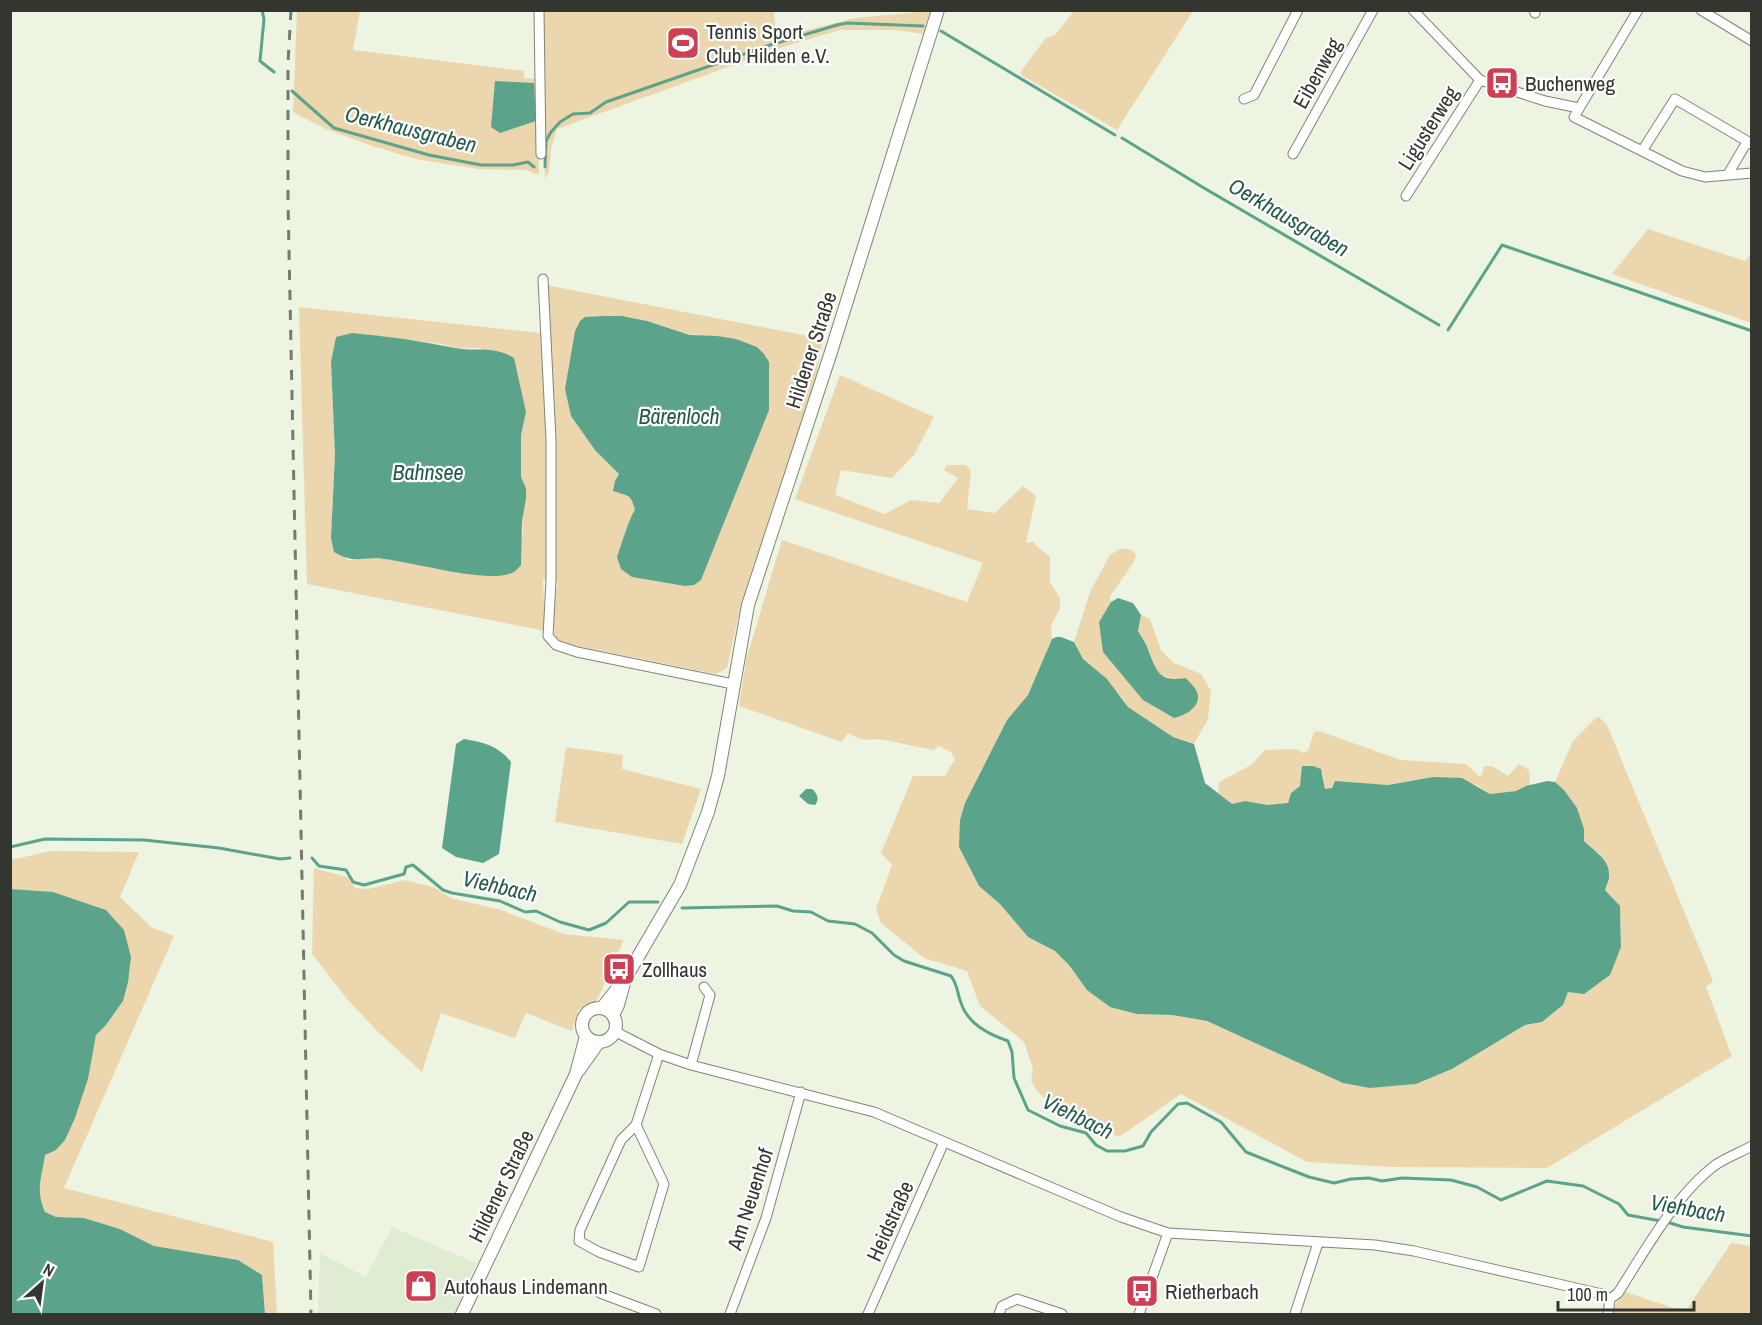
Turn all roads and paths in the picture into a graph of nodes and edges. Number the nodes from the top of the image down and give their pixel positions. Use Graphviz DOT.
graph roads {
  1 [pos="539,10"];
  2 [pos="938,10"];
  3 [pos="1298,10"];
  4 [pos="1373,10"];
  5 [pos="1413,10"];
  6 [pos="1638,10"];
  7 [pos="1701,10"];
  8 [pos="1752,41"];
  9 [pos="1480,80"];
  10 [pos="1244,99"];
  11 [pos="1580,108"];
  12 [pos="1749,143"];
  13 [pos="1642,151"];
  14 [pos="541,154"];
  15 [pos="1293,154"];
  16 [pos="1752,173"];
  17 [pos="1728,174"];
  18 [pos="1406,196"];
  19 [pos="543,279"];
  20 [pos="733,684"];
  21 [pos="625,979"];
  22 [pos="704,987"];
  23 [pos="602,1008"];
  24 [pos="614,1015"];
  25 [pos="615,1032"];
  26 [pos="586,1036"];
  27 [pos="598,1043"];
  28 [pos="659,1054"];
  29 [pos="691,1065"];
  30 [pos="576,1074"];
  31 [pos="801,1092"];
  32 [pos="636,1125"];
  33 [pos="944,1142"];
  34 [pos="1752,1146"];
  35 [pos="1168,1233"];
  36 [pos="1318,1243"];
  37 [pos="600,1293"];
  38 [pos="1610,1299"];
  39 [pos="462,1314"];
  40 [pos="656,1314"];
  41 [pos="730,1314"];
  42 [pos="868,1314"];
  43 [pos="999,1314"];
  44 [pos="1062,1314"];
  45 [pos="1139,1314"];
  46 [pos="1295,1314"];
  47 [pos="1608,1314"];
  1 -- 14 [label="street"];
  2 -- 20 [label="main road, Hildener Straße"];
  3 -- 10 [label="street"];
  4 -- 15 [label="street, Eibenweg"];
  5 -- 9 [label="street"];
  6 -- 11 [label="street"];
  7 -- 8 [label="street"];
  9 -- 11 [label="street"];
  9 -- 18 [label="street, Ligusterweg"];
  11 -- 13 [label="street"];
  12 -- 13 [label="street"];
  12 -- 17 [label="street"];
  13 -- 17 [label="street"];
  16 -- 17 [label="street"];
  19 -- 20 [label="street"];
  20 -- 21 [label="main road, Hildener Straße"];
  21 -- 23 [label="main road, Hildener Straße"];
  21 -- 24 [label="main road, Hildener Straße"];
  22 -- 29 [label="street"];
  23 -- 24 [label="main road"];
  23 -- 26 [label="main road"];
  24 -- 25 [label="main road"];
  25 -- 27 [label="main road"];
  25 -- 28 [label="street"];
  26 -- 27 [label="main road"];
  26 -- 30 [label="main road, Hildener Straße"];
  27 -- 30 [label="main road, Hildener Straße"];
  28 -- 29 [label="street"];
  28 -- 32 [label="street"];
  29 -- 31 [label="street"];
  30 -- 39 [label="main road, Hildener Straße"];
  31 -- 33 [label="street"];
  31 -- 41 [label="street, Am Neuenhof"];
  32 -- 32 [label="street"];
  33 -- 35 [label="street"];
  33 -- 42 [label="street, Heidstraße"];
  34 -- 38 [label="street"];
  35 -- 36 [label="street"];
  35 -- 45 [label="street"];
  36 -- 38 [label="street"];
  36 -- 46 [label="street"];
  37 -- 40 [label="street"];
  38 -- 47 [label="street"];
  43 -- 44 [label="street"];
}
